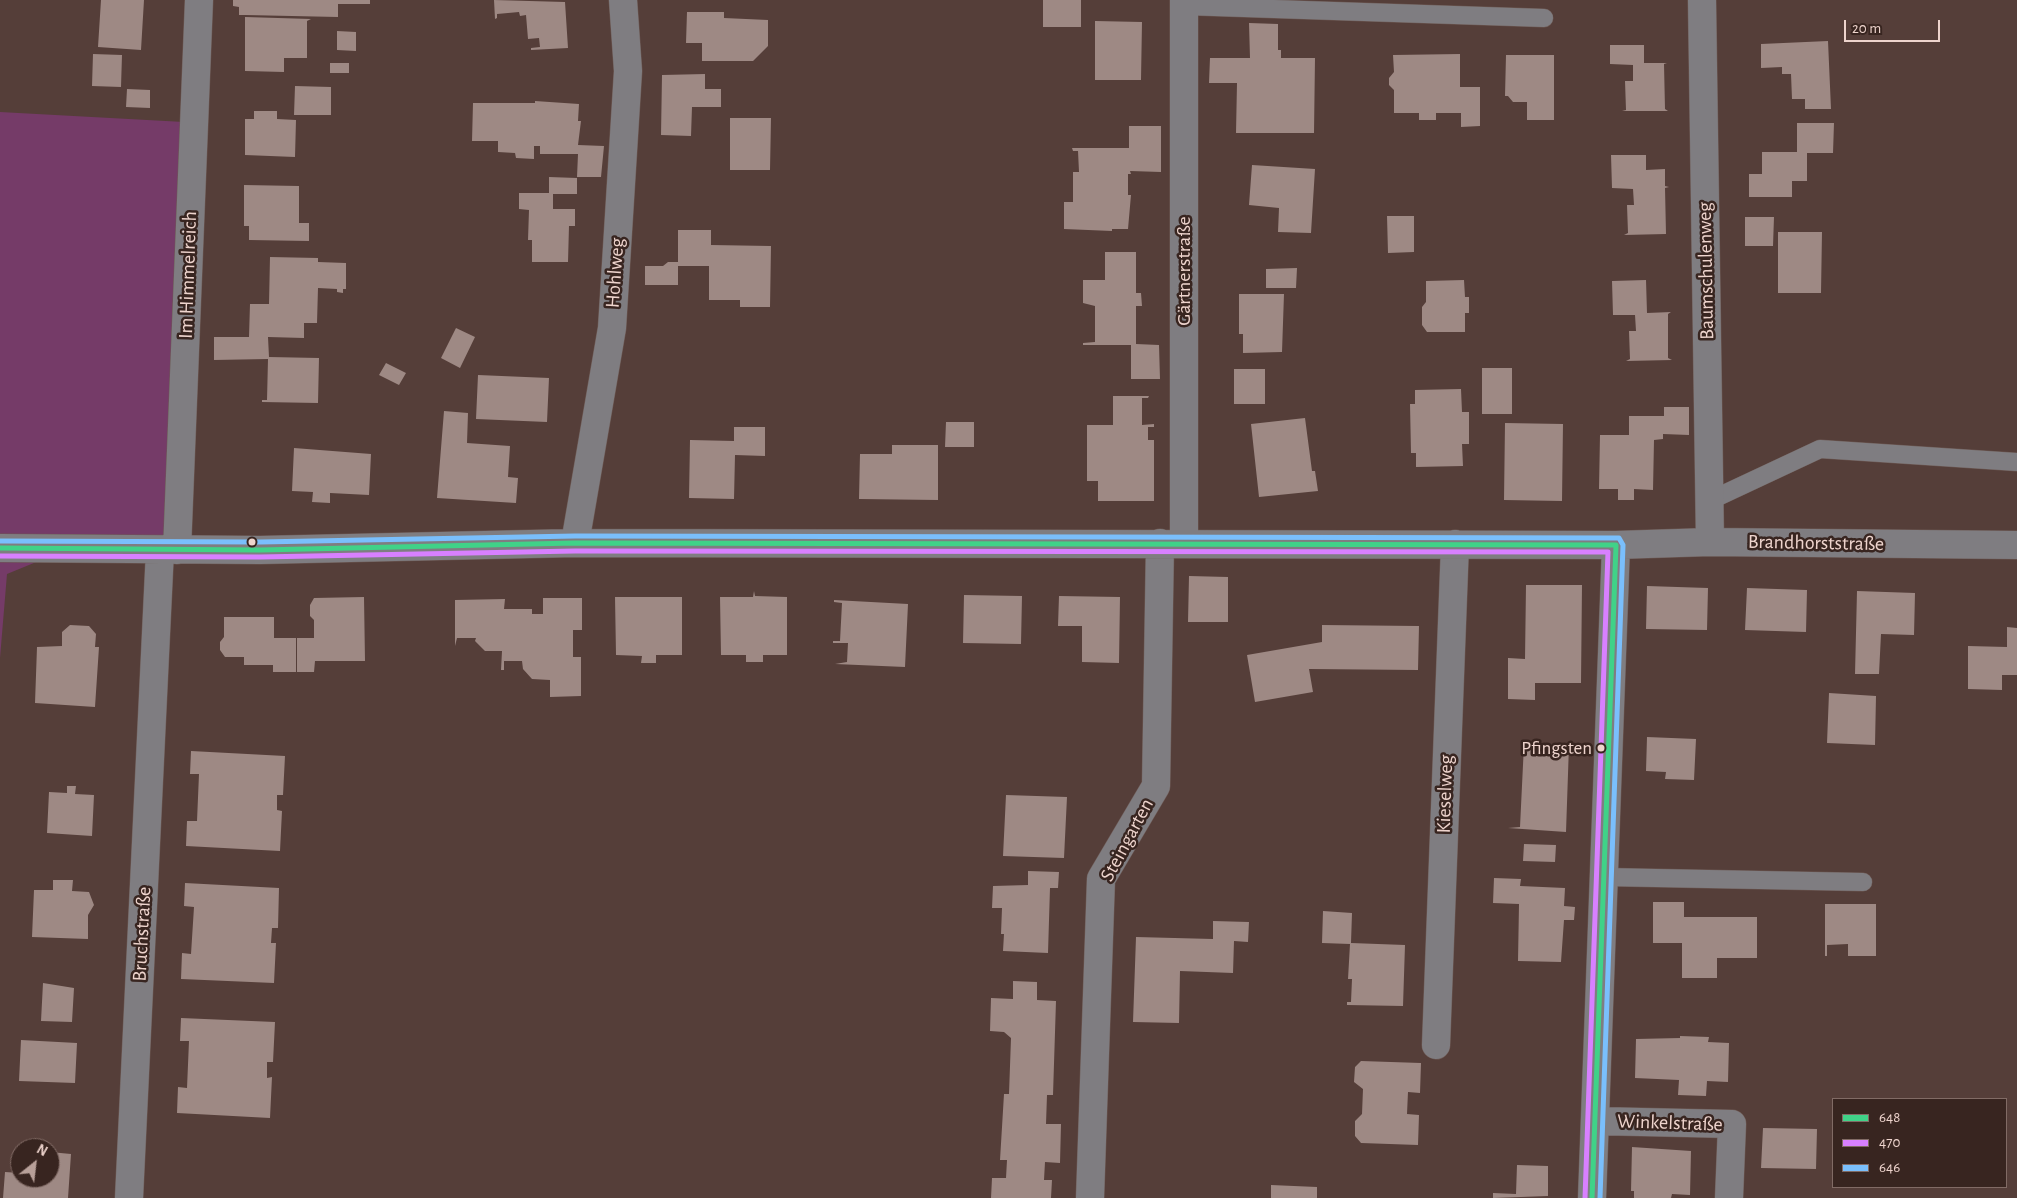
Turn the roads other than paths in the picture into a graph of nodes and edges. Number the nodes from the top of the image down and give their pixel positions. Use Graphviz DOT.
graph roads {
  1 [pos="199,0"];
  2 [pos="623,0"];
  3 [pos="1702,0"];
  4 [pos="1184,3"];
  5 [pos="1544,18"];
  6 [pos="2017,462"];
  7 [pos="1710,501"];
  8 [pos="1172,542"];
  9 [pos="1710,542"];
  10 [pos="576,543"];
  11 [pos="1455,544"];
  12 [pos="1616,544"];
  13 [pos="2017,545"];
  14 [pos="0,548"];
  15 [pos="169,550"];
  16 [pos="1604,877"];
  17 [pos="1863,882"];
  18 [pos="1436,1045"];
  19 [pos="1596,1121"];
  20 [pos="129,1198"];
  21 [pos="1090,1198"];
  22 [pos="1592,1198"];
  23 [pos="1728,1198"];
  1 -- 15 [label="street, Im Himmelreich"];
  2 -- 10 [label="street, Hohlweg"];
  3 -- 7 [label="street, Baumschulenweg"];
  4 -- 5 [label="lane"];
  4 -- 8 [label="street, Gärtnerstraße"];
  6 -- 7 [label="lane"];
  7 -- 9 [label="street, Baumschulenweg"];
  8 -- 10 [label="street, Brandhorststraße"];
  8 -- 11 [label="street, Brandhorststraße"];
  8 -- 21 [label="street, Steingarten"];
  9 -- 12 [label="street, Brandhorststraße"];
  9 -- 13 [label="street, Brandhorststraße"];
  10 -- 15 [label="street, Brandhorststraße"];
  11 -- 12 [label="street, Brandhorststraße"];
  11 -- 18 [label="street, Kieselweg"];
  12 -- 16 [label="street"];
  14 -- 15 [label="street, Brandhorststraße"];
  15 -- 20 [label="street, Bruchstraße"];
  16 -- 17 [label="lane"];
  16 -- 19 [label="street"];
  19 -- 22 [label="street"];
  19 -- 23 [label="street, Winkelstraße"];
}
